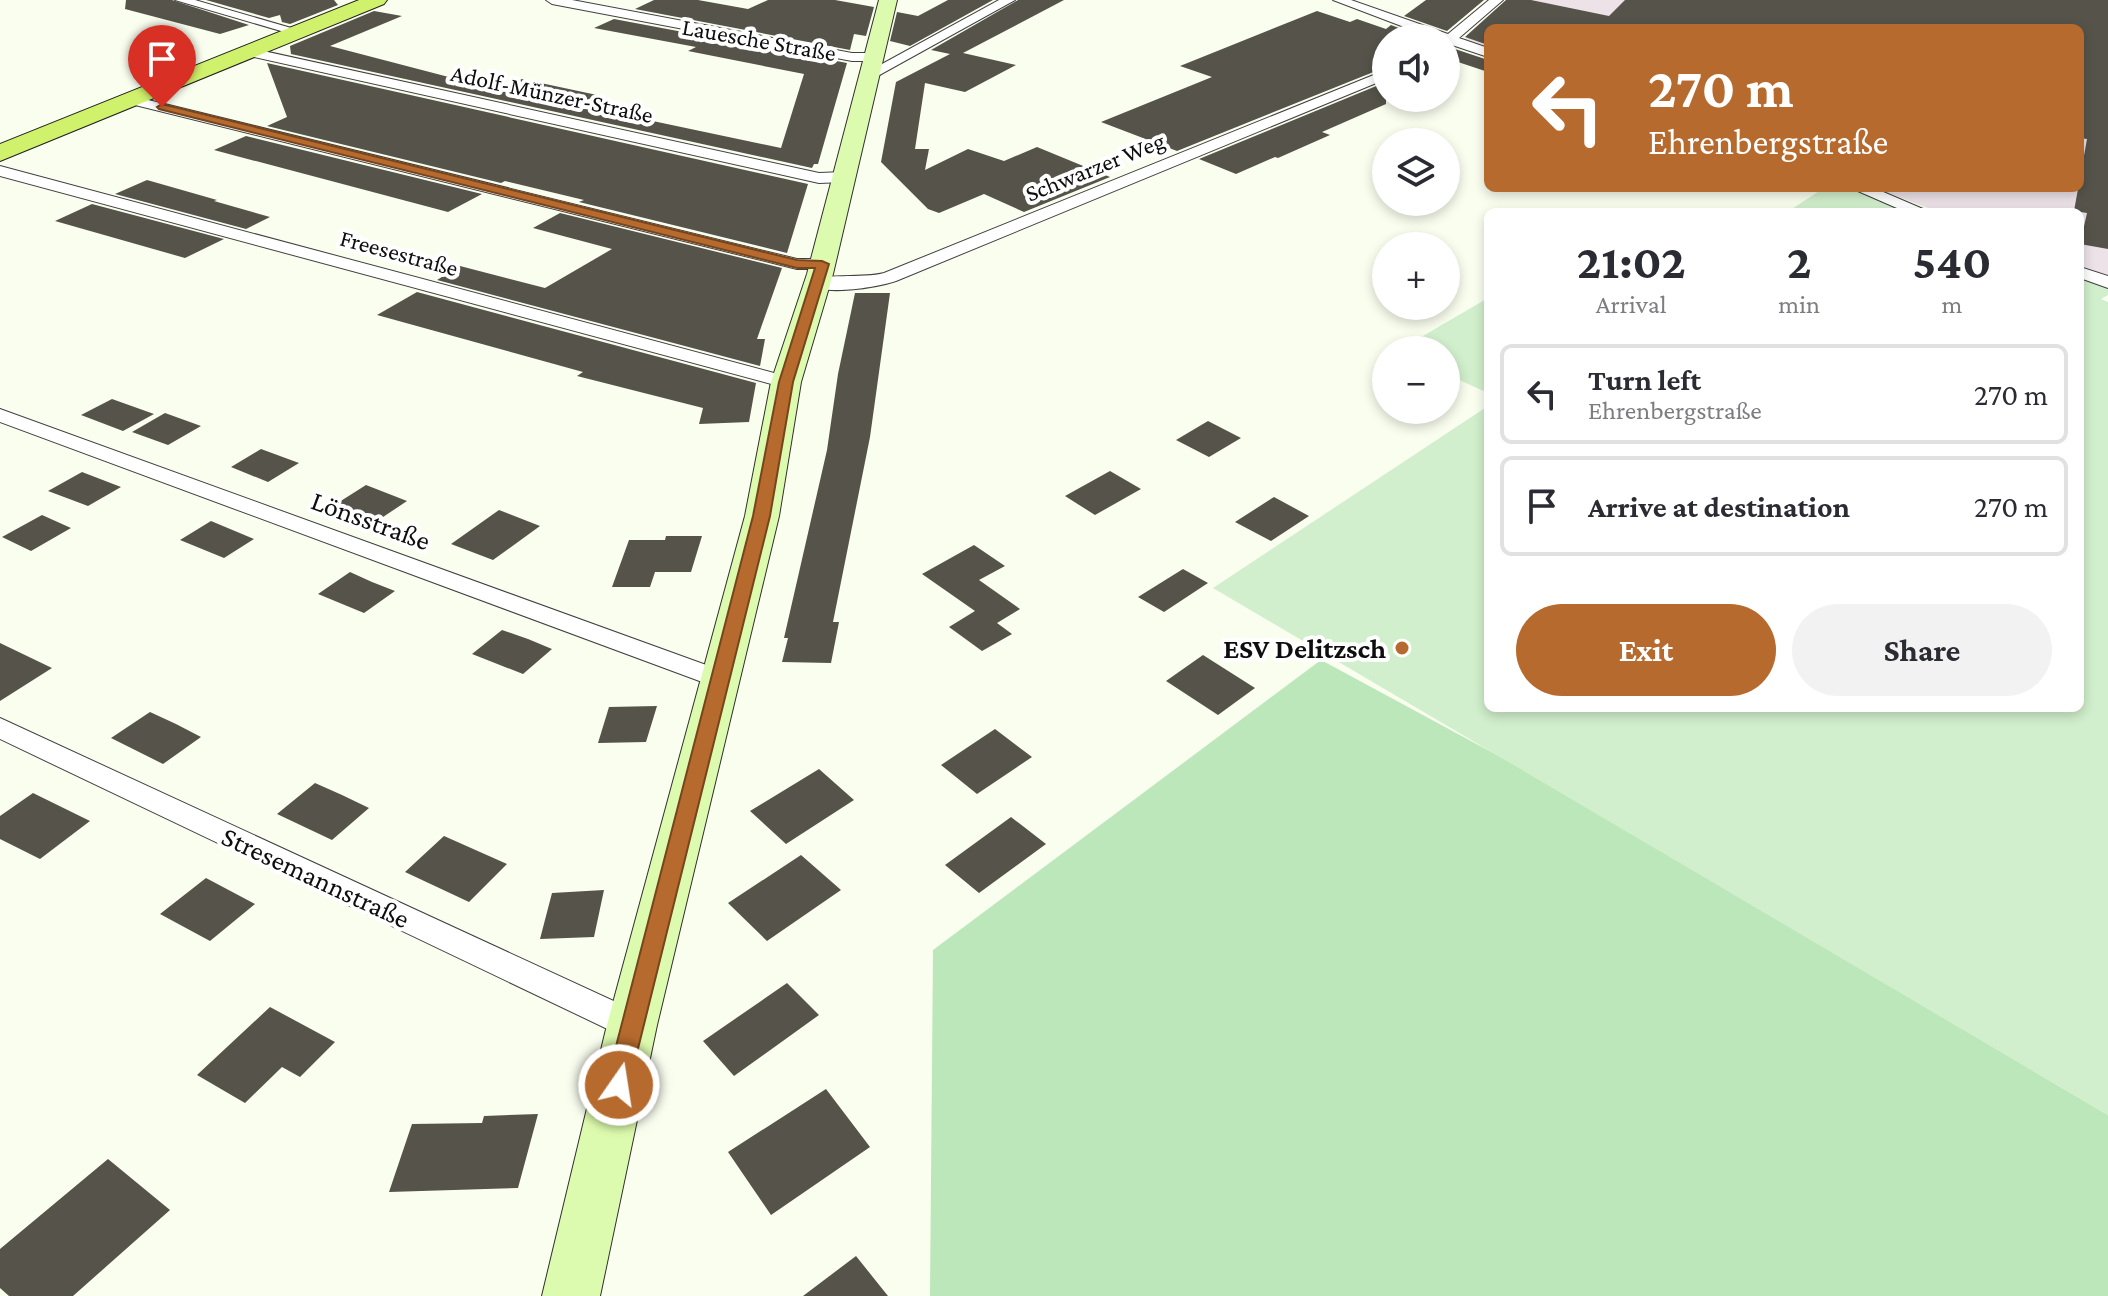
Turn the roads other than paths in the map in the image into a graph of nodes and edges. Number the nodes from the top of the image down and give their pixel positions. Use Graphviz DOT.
graph roads {
  1 [pos="181,0"];
  2 [pos="377,0"];
  3 [pos="552,0"];
  4 [pos="888,0"];
  5 [pos="1009,0"];
  6 [pos="1339,0"];
  7 [pos="1497,0"];
  8 [pos="1401,24"];
  9 [pos="298,32"];
  10 [pos="1460,36"];
  11 [pos="1460,46"];
  12 [pos="250,52"];
  13 [pos="1484,52"];
  14 [pos="871,66"];
  15 [pos="1372,80"];
  16 [pos="132,100"];
  17 [pos="0,153"];
  18 [pos="0,171"];
  19 [pos="844,177"];
  20 [pos="1869,192"];
  21 [pos="1911,208"];
  22 [pos="2084,273"];
  23 [pos="820,274"];
  24 [pos="2108,282"];
  25 [pos="786,382"];
  26 [pos="0,415"];
  27 [pos="722,680"];
  28 [pos="0,728"];
  29 [pos="632,1025"];
  30 [pos="571,1296"];
  1 -- 9 [label="street"];
  2 -- 9 [label="main road"];
  3 -- 14 [label="street, Lauesche Straße"];
  4 -- 14 [label="street, Lauesche Straße"];
  5 -- 14 [label="street"];
  6 -- 8 [label="street"];
  7 -- 10 [label="street"];
  9 -- 12 [label="main road"];
  11 -- 13 [label="street"];
  12 -- 16 [label="main road"];
  12 -- 19 [label="street, Adolf-Münzer-Straße"];
  14 -- 19 [label="street, Lauesche Straße"];
  15 -- 23 [label="street, Schwarzer Weg"];
  16 -- 17 [label="main road"];
  16 -- 23 [label="street, Schwarzer Weg"];
  18 -- 25 [label="street, Freesestraße"];
  19 -- 23 [label="street, Lauesche Straße"];
  20 -- 21 [label="street"];
  22 -- 24 [label="street"];
  23 -- 25 [label="street, Lauesche Straße"];
  25 -- 27 [label="street, Lauesche Straße"];
  26 -- 27 [label="street, Lönsstraße"];
  27 -- 29 [label="street, Lauesche Straße"];
  28 -- 29 [label="street, Stresemannstraße"];
  29 -- 30 [label="street, Lauesche Straße"];
}
